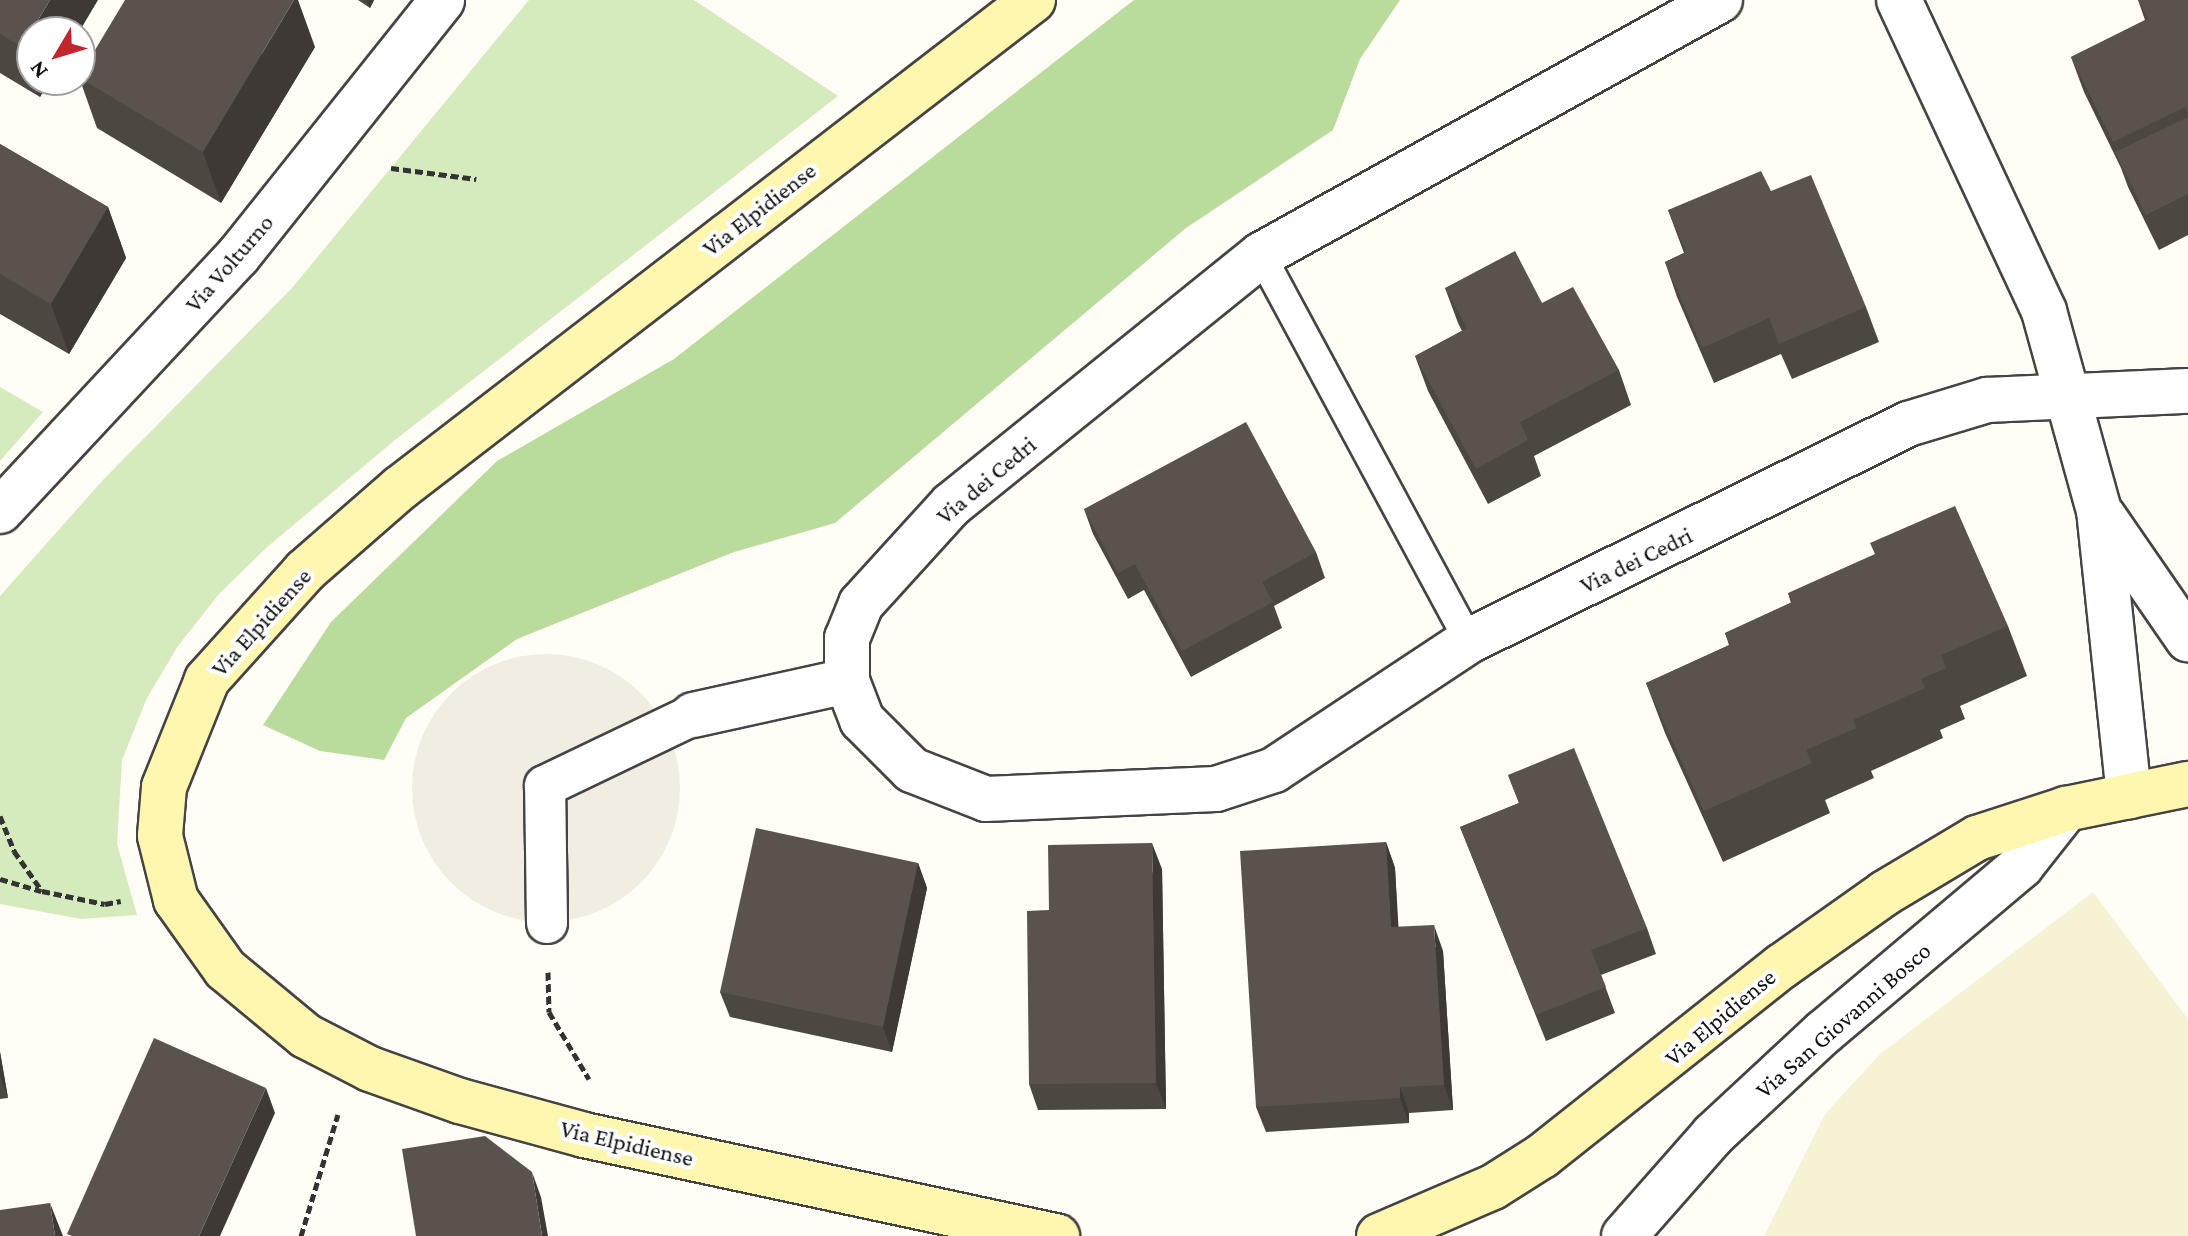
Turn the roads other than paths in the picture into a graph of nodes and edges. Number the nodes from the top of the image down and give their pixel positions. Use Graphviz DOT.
graph roads {
  1 [pos="442,0"];
  2 [pos="1033,0"];
  3 [pos="1720,0"];
  4 [pos="1899,0"];
  5 [pos="1261,255"];
  6 [pos="2188,391"];
  7 [pos="2068,400"];
  8 [pos="2099,510"];
  9 [pos="0,511"];
  10 [pos="2188,639"];
  11 [pos="1469,641"];
  12 [pos="847,681"];
  13 [pos="693,715"];
  14 [pos="2188,784"];
  15 [pos="2129,796"];
  16 [pos="2066,809"];
  17 [pos="547,923"];
  18 [pos="1057,1236"];
  19 [pos="1379,1236"];
  20 [pos="1624,1236"];
  1 -- 9 [label="street, Via Volturno"];
  2 -- 18 [label="main road, Via Elpidiense"];
  3 -- 5 [label="street, Via dei Cedri"];
  4 -- 7 [label="street"];
  5 -- 11 [label="lane"];
  5 -- 12 [label="street, Via dei Cedri"];
  6 -- 7 [label="street, Via dei Cedri"];
  7 -- 8 [label="street"];
  7 -- 11 [label="street, Via dei Cedri"];
  8 -- 10 [label="street"];
  8 -- 15 [label="street"];
  11 -- 12 [label="street, Via dei Cedri"];
  12 -- 13 [label="street"];
  13 -- 17 [label="street"];
  14 -- 15 [label="main road, Via Elpidiense"];
  15 -- 16 [label="main road, Via Elpidiense"];
  16 -- 19 [label="main road, Via Elpidiense"];
  16 -- 20 [label="street, Via San Giovanni Bosco"];
}
